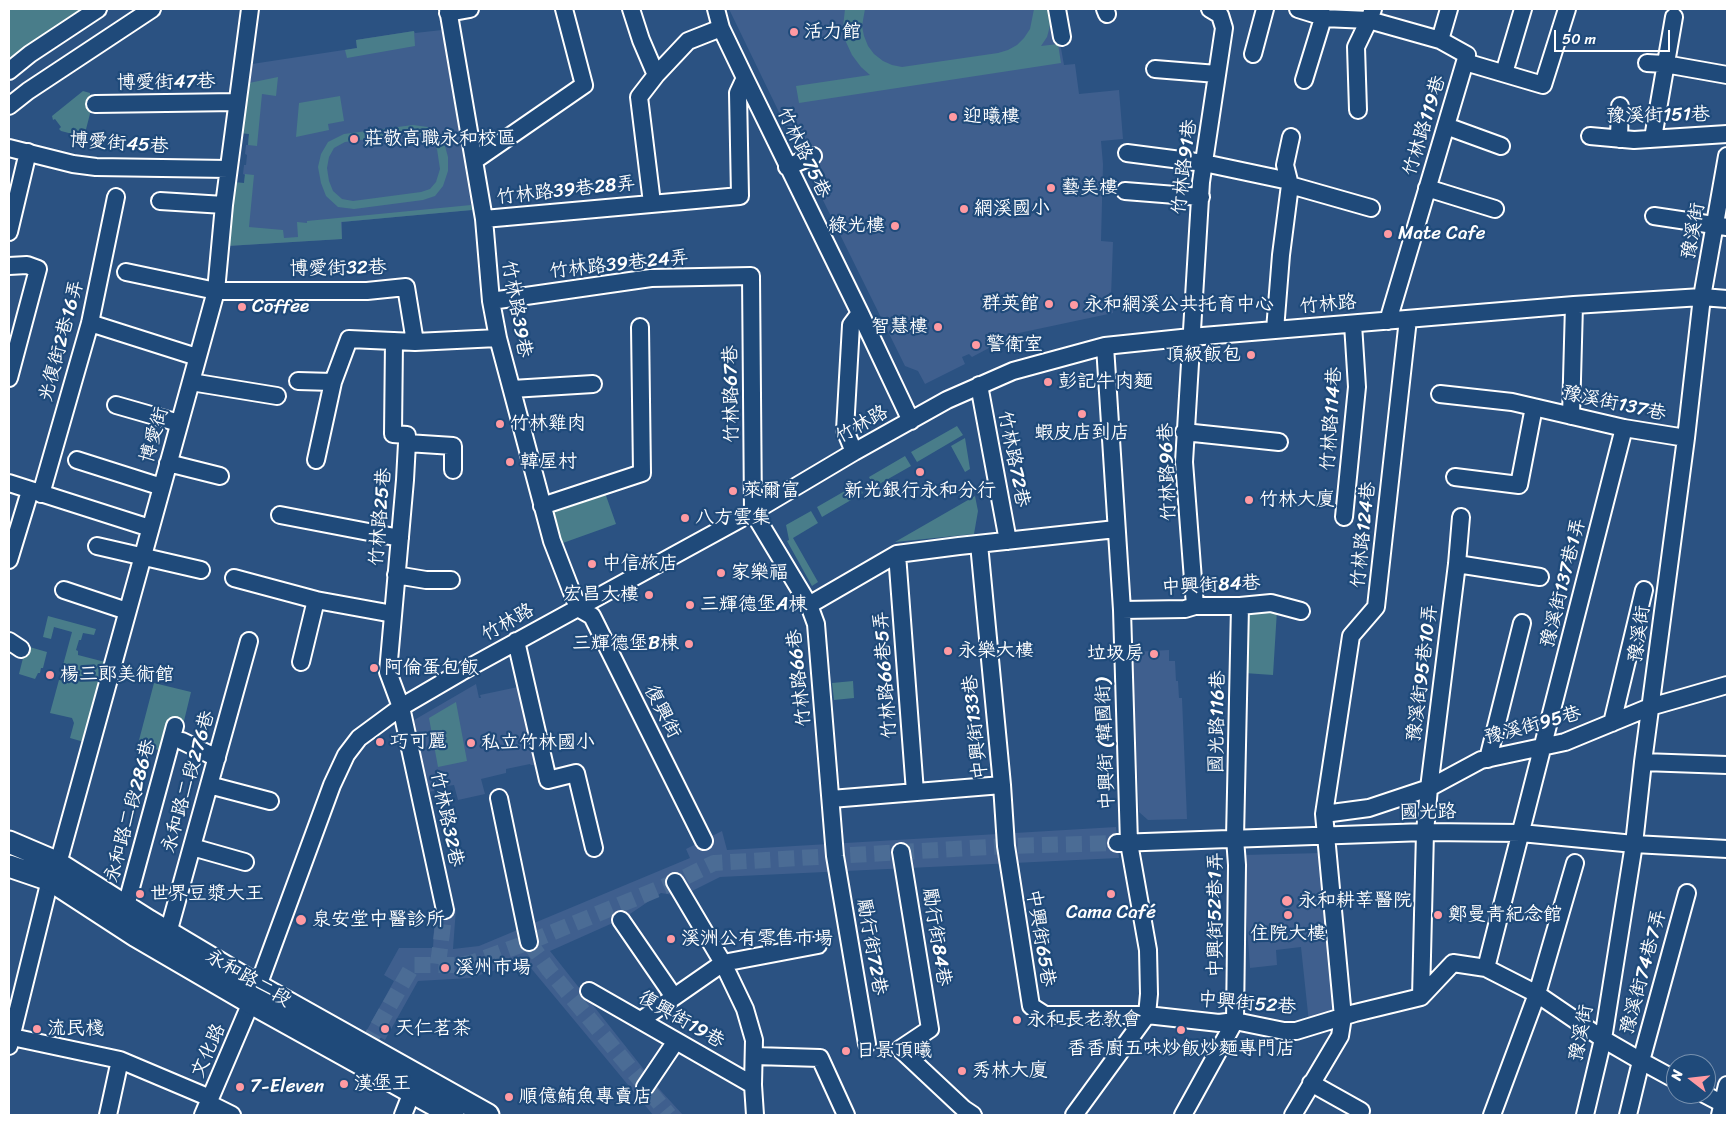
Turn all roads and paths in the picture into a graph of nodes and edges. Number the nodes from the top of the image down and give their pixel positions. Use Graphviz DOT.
graph roads {
  1 [pos="98,9"];
  2 [pos="152,9"];
  3 [pos="250,9"];
  4 [pos="470,9"];
  5 [pos="564,9"];
  6 [pos="631,9"];
  7 [pos="716,9"];
  8 [pos="1057,9"];
  9 [pos="1210,9"];
  10 [pos="1265,9"];
  11 [pos="1298,9"];
  12 [pos="1450,9"];
  13 [pos="1523,9"];
  14 [pos="1567,9"];
  15 [pos="448,11"];
  16 [pos="1371,14"];
  17 [pos="1674,17"];
  18 [pos="1327,18"];
  19 [pos="721,28"];
  20 [pos="1062,37"];
  21 [pos="1440,40"];
  22 [pos="1253,54"];
  23 [pos="1465,62"];
  24 [pos="1647,63"];
  25 [pos="1665,64"];
  26 [pos="1155,69"];
  27 [pos="9,71"];
  28 [pos="1504,73"];
  29 [pos="1217,74"];
  30 [pos="656,75"];
  31 [pos="1727,75"];
  32 [pos="745,78"];
  33 [pos="1304,80"];
  34 [pos="237,102"];
  35 [pos="95,104"];
  36 [pos="9,106"];
  37 [pos="1620,106"];
  38 [pos="1358,110"];
  39 [pos="1446,126"];
  40 [pos="1727,134"];
  41 [pos="1590,136"];
  42 [pos="1291,137"];
  43 [pos="1619,138"];
  44 [pos="1653,138"];
  45 [pos="1501,146"];
  46 [pos="9,148"];
  47 [pos="28,152"];
  48 [pos="1127,153"];
  49 [pos="813,156"];
  50 [pos="1727,156"];
  51 [pos="474,161"];
  52 [pos="1204,162"];
  53 [pos="787,167"];
  54 [pos="228,169"];
  55 [pos="1289,183"];
  56 [pos="1427,188"];
  57 [pos="1125,191"];
  58 [pos="116,197"];
  59 [pos="1201,197"];
  60 [pos="160,201"];
  61 [pos="652,203"];
  62 [pos="224,205"];
  63 [pos="1371,208"];
  64 [pos="1494,209"];
  65 [pos="1654,216"];
  66 [pos="484,219"];
  67 [pos="1721,226"];
  68 [pos="9,232"];
  69 [pos="9,266"];
  70 [pos="126,272"];
  71 [pos="751,276"];
  72 [pos="216,291"];
  73 [pos="1702,297"];
  74 [pos="1727,299"];
  75 [pos="491,301"];
  76 [pos="1574,305"];
  77 [pos="860,313"];
  78 [pos="1408,320"];
  79 [pos="1388,321"];
  80 [pos="90,323"];
  81 [pos="1353,324"];
  82 [pos="640,326"];
  83 [pos="1275,330"];
  84 [pos="1190,337"];
  85 [pos="498,338"];
  86 [pos="394,341"];
  87 [pos="415,342"];
  88 [pos="1105,346"];
  89 [pos="198,357"];
  90 [pos="9,378"];
  91 [pos="298,381"];
  92 [pos="190,382"];
  93 [pos="333,382"];
  94 [pos="593,384"];
  95 [pos="979,385"];
  96 [pos="512,389"];
  97 [pos="1440,394"];
  98 [pos="277,396"];
  99 [pos="116,405"];
  100 [pos="1534,407"];
  101 [pos="1571,416"];
  102 [pos="911,421"];
  103 [pos="179,423"];
  104 [pos="1624,428"];
  105 [pos="1184,432"];
  106 [pos="1686,438"];
  107 [pos="407,442"];
  108 [pos="1279,442"];
  109 [pos="854,452"];
  110 [pos="77,460"];
  111 [pos="316,460"];
  112 [pos="168,463"];
  113 [pos="453,470"];
  114 [pos="220,476"];
  115 [pos="1455,477"];
  116 [pos="9,484"];
  117 [pos="162,487"];
  118 [pos="35,492"];
  119 [pos="542,506"];
  120 [pos="753,512"];
  121 [pos="280,515"];
  122 [pos="1344,517"];
  123 [pos="1461,517"];
  124 [pos="150,528"];
  125 [pos="1116,529"];
  126 [pos="400,538"];
  127 [pos="1008,541"];
  128 [pos="979,544"];
  129 [pos="97,546"];
  130 [pos="897,554"];
  131 [pos="143,555"];
  132 [pos="9,560"];
  133 [pos="1457,564"];
  134 [pos="201,570"];
  135 [pos="396,575"];
  136 [pos="1540,577"];
  137 [pos="234,578"];
  138 [pos="451,580"];
  139 [pos="64,590"];
  140 [pos="1644,590"];
  141 [pos="316,600"];
  142 [pos="809,605"];
  143 [pos="1195,606"];
  144 [pos="1240,606"];
  145 [pos="578,608"];
  146 [pos="1122,610"];
  147 [pos="128,611"];
  148 [pos="1301,611"];
  149 [pos="393,614"];
  150 [pos="1522,623"];
  151 [pos="249,641"];
  152 [pos="516,641"];
  153 [pos="301,662"];
  154 [pos="1727,685"];
  155 [pos="401,707"];
  156 [pos="1650,707"];
  157 [pos="1612,723"];
  158 [pos="175,726"];
  159 [pos="182,742"];
  160 [pos="1544,747"];
  161 [pos="216,758"];
  162 [pos="1488,759"];
  163 [pos="1643,762"];
  164 [pos="1727,765"];
  165 [pos="209,785"];
  166 [pos="1002,786"];
  167 [pos="1429,788"];
  168 [pos="915,792"];
  169 [pos="499,798"];
  170 [pos="832,799"];
  171 [pos="270,801"];
  172 [pos="1324,814"];
  173 [pos="1425,832"];
  174 [pos="1521,833"];
  175 [pos="1325,834"];
  176 [pos="1235,838"];
  177 [pos="704,841"];
  178 [pos="9,842"];
  179 [pos="1123,843"];
  180 [pos="1634,844"];
  181 [pos="1006,846"];
  182 [pos="192,847"];
  183 [pos="594,848"];
  184 [pos="1727,849"];
  185 [pos="902,852"];
  186 [pos="835,856"];
  187 [pos="245,862"];
  188 [pos="1575,863"];
  189 [pos="15,870"];
  190 [pos="53,871"];
  191 [pos="675,882"];
  192 [pos="1687,893"];
  193 [pos="126,906"];
  194 [pos="446,910"];
  195 [pos="622,920"];
  196 [pos="168,933"];
  197 [pos="528,942"];
  198 [pos="818,945"];
  199 [pos="723,963"];
  200 [pos="1486,968"];
  201 [pos="589,990"];
  202 [pos="254,994"];
  203 [pos="1537,994"];
  204 [pos="674,996"];
  205 [pos="1422,998"];
  206 [pos="1147,1015"];
  207 [pos="1343,1016"];
  208 [pos="641,1020"];
  209 [pos="1236,1021"];
  210 [pos="1603,1039"];
  211 [pos="10,1041"];
  212 [pos="676,1041"];
  213 [pos="867,1044"];
  214 [pos="755,1056"];
  215 [pos="120,1060"];
  216 [pos="1641,1061"];
  217 [pos="1666,1075"];
  218 [pos="1311,1083"];
  219 [pos="1727,1084"];
  220 [pos="753,1085"];
  221 [pos="646,1087"];
  222 [pos="412,1092"];
  223 [pos="207,1105"];
  224 [pos="1721,1110"];
  225 [pos="1361,1112"];
  226 [pos="443,1113"];
  227 [pos="108,1115"];
  228 [pos="232,1115"];
  229 [pos="403,1115"];
  230 [pos="488,1115"];
  231 [pos="754,1115"];
  232 [pos="846,1115"];
  233 [pos="973,1115"];
  234 [pos="1074,1115"];
  235 [pos="1183,1115"];
  236 [pos="1293,1115"];
  237 [pos="1492,1115"];
  238 [pos="1585,1115"];
  239 [pos="1628,1115"];
  1 -- 27 [label="street"];
  2 -- 36 [label="street"];
  3 -- 34 [label="street, 博愛街"];
  4 -- 15 [label="street"];
  5 -- 51 [label="street"];
  6 -- 30 [label="street"];
  7 -- 19 [label="street, 竹林路75巷"];
  8 -- 20 [label="street"];
  9 -- 29 [label="street, 竹林路91巷"];
  10 -- 22 [label="street"];
  11 -- 18 [label="street, 竹林路119巷"];
  12 -- 21 [label="street"];
  13 -- 28 [label="street"];
  14 -- 28 [label="street"];
  15 -- 51 [label="street, 竹林路39巷"];
  16 -- 18 [label="street, 竹林路119巷"];
  16 -- 21 [label="street, 竹林路119巷"];
  16 -- 38 [label="street"];
  17 -- 25 [label="street"];
  18 -- 33 [label="street"];
  19 -- 30 [label="street, 竹林路39巷28弄"];
  19 -- 32 [label="street, 竹林路75巷"];
  21 -- 23 [label="street, 竹林路119巷"];
  23 -- 28 [label="street"];
  23 -- 39 [label="street, 竹林路119巷"];
  24 -- 25 [label="street"];
  25 -- 31 [label="street"];
  25 -- 44 [label="street"];
  26 -- 29 [label="street"];
  29 -- 52 [label="street, 竹林路91巷"];
  30 -- 61 [label="street, 竹林路39巷28弄"];
  32 -- 53 [label="street, 竹林路75巷"];
  32 -- 61 [label="street, 竹林路39巷28弄"];
  34 -- 35 [label="street, 博愛街47巷"];
  34 -- 54 [label="street, 博愛街"];
  37 -- 43 [label="street"];
  39 -- 45 [label="street"];
  39 -- 56 [label="street, 竹林路119巷"];
  40 -- 44 [label="street, 豫溪街151巷"];
  41 -- 43 [label="street, 豫溪街151巷"];
  42 -- 55 [label="street"];
  43 -- 44 [label="street, 豫溪街151巷"];
  46 -- 47 [label="street, 博愛街45巷"];
  47 -- 54 [label="street, 博愛街45巷"];
  47 -- 68 [label="street"];
  48 -- 52 [label="street"];
  49 -- 53 [label="street"];
  50 -- 67 [label="street, 豫溪街"];
  51 -- 66 [label="street, 竹林路39巷"];
  52 -- 55 [label="street"];
  52 -- 59 [label="street, 竹林路91巷"];
  53 -- 77 [label="street, 竹林路75巷"];
  54 -- 62 [label="street, 博愛街"];
  55 -- 63 [label="street"];
  55 -- 83 [label="street"];
  56 -- 64 [label="street"];
  56 -- 79 [label="street, 竹林路119巷"];
  57 -- 59 [label="street"];
  58 -- 80 [label="street, 光復街2巷16弄"];
  59 -- 84 [label="street, 竹林路91巷"];
  60 -- 62 [label="street"];
  61 -- 66 [label="street, 竹林路39巷28弄"];
  62 -- 72 [label="street, 博愛街"];
  65 -- 67 [label="street"];
  66 -- 75 [label="street, 竹林路39巷"];
  67 -- 73 [label="street, 豫溪街"];
  69 -- 90 [label="street"];
  70 -- 72 [label="street"];
  71 -- 75 [label="street, 竹林路39巷24弄"];
  71 -- 120 [label="street, 竹林路67巷"];
  72 -- 87 [label="street, 博愛街32巷"];
  72 -- 89 [label="street, 博愛街"];
  73 -- 74 [label="street, 竹林路"];
  73 -- 76 [label="street, 竹林路"];
  73 -- 106 [label="street, 豫溪街"];
  75 -- 85 [label="street, 竹林路39巷"];
  76 -- 78 [label="street, 竹林路"];
  76 -- 101 [label="street"];
  77 -- 102 [label="street, 竹林路75巷"];
  77 -- 109 [label="street"];
  78 -- 79 [label="street, 竹林路"];
  78 -- 172 [label="street, 竹林路124巷"];
  79 -- 81 [label="street, 竹林路"];
  80 -- 89 [label="street"];
  80 -- 118 [label="street, 光復街2巷16弄"];
  81 -- 83 [label="street, 竹林路"];
  81 -- 122 [label="street, 竹林路114巷"];
  82 -- 119 [label="street"];
  83 -- 84 [label="street, 竹林路"];
  84 -- 88 [label="street, 竹林路"];
  84 -- 105 [label="street, 竹林路96巷"];
  85 -- 87 [label="street"];
  85 -- 96 [label="street, 竹林路39巷"];
  86 -- 87 [label="street"];
  86 -- 93 [label="street"];
  86 -- 107 [label="street"];
  88 -- 95 [label="street, 竹林路"];
  88 -- 125 [label="street, 中興街 (韓國街)"];
  89 -- 92 [label="street, 博愛街"];
  91 -- 93 [label="street"];
  92 -- 98 [label="street"];
  92 -- 103 [label="street, 博愛街"];
  93 -- 111 [label="street"];
  94 -- 96 [label="street"];
  95 -- 102 [label="street, 竹林路"];
  95 -- 127 [label="street, 竹林路72巷"];
  96 -- 119 [label="street, 竹林路39巷"];
  97 -- 100 [label="street, 豫溪街137巷"];
  99 -- 103 [label="street"];
  100 -- 101 [label="street, 豫溪街137巷"];
  100 -- 115 [label="street"];
  101 -- 104 [label="street, 豫溪街137巷"];
  102 -- 109 [label="street, 竹林路"];
  103 -- 112 [label="street, 博愛街"];
  104 -- 106 [label="street, 豫溪街137巷"];
  104 -- 160 [label="street, 豫溪街137巷1弄"];
  105 -- 108 [label="street"];
  105 -- 143 [label="street, 竹林路96巷"];
  106 -- 156 [label="street, 豫溪街"];
  107 -- 113 [label="street"];
  107 -- 126 [label="street, 竹林路25巷"];
  109 -- 120 [label="street, 竹林路"];
  110 -- 117 [label="street"];
  112 -- 114 [label="street"];
  112 -- 117 [label="street, 博愛街"];
  116 -- 118 [label="street"];
  117 -- 124 [label="street, 博愛街"];
  118 -- 124 [label="street"];
  118 -- 132 [label="street, 光復街2巷16弄"];
  119 -- 145 [label="street, 竹林路39巷"];
  120 -- 142 [label="street, 竹林路66巷"];
  120 -- 145 [label="street, 竹林路"];
  121 -- 126 [label="street"];
  123 -- 133 [label="street, 豫溪街95巷10弄"];
  124 -- 131 [label="street, 博愛街"];
  125 -- 127 [label="street"];
  125 -- 146 [label="street, 中興街 (韓國街)"];
  126 -- 135 [label="street, 竹林路25巷"];
  127 -- 128 [label="street"];
  128 -- 130 [label="street"];
  128 -- 166 [label="street, 中興街133巷"];
  129 -- 131 [label="street"];
  130 -- 142 [label="street"];
  130 -- 168 [label="street, 竹林路66巷5弄"];
  131 -- 134 [label="street"];
  131 -- 147 [label="street, 博愛街"];
  133 -- 136 [label="street"];
  133 -- 167 [label="street, 豫溪街95巷10弄"];
  135 -- 138 [label="street"];
  135 -- 149 [label="street, 竹林路25巷"];
  137 -- 141 [label="street"];
  139 -- 147 [label="street"];
  140 -- 157 [label="street"];
  141 -- 149 [label="street"];
  141 -- 153 [label="street"];
  142 -- 170 [label="street, 竹林路66巷"];
  143 -- 144 [label="street, 中興街84巷"];
  143 -- 146 [label="street, 中興街84巷"];
  144 -- 148 [label="street, 中興街84巷"];
  144 -- 176 [label="street, 國光路116巷"];
  145 -- 152 [label="street, 竹林路"];
  145 -- 177 [label="street, 復興街"];
  146 -- 179 [label="street, 中興街 (韓國街)"];
  147 -- 190 [label="street, 博愛街"];
  149 -- 155 [label="street, 竹林路25巷"];
  150 -- 162 [label="street"];
  151 -- 161 [label="street, 永和路二段276巷"];
  152 -- 155 [label="street, 竹林路"];
  152 -- 183 [label="street"];
  154 -- 156 [label="street, 豫溪街95巷"];
  155 -- 194 [label="street, 竹林路32巷"];
  155 -- 202 [label="street, 竹林路"];
  156 -- 157 [label="street, 豫溪街95巷"];
  156 -- 163 [label="street, 豫溪街"];
  157 -- 160 [label="street, 豫溪街95巷"];
  158 -- 193 [label="street, 永和路二段286巷"];
  159 -- 161 [label="street"];
  160 -- 162 [label="street, 豫溪街95巷"];
  160 -- 174 [label="street, 豫溪街137巷1弄"];
  161 -- 165 [label="street, 永和路二段276巷"];
  162 -- 167 [label="street, 豫溪街95巷"];
  163 -- 164 [label="street"];
  163 -- 180 [label="street, 豫溪街"];
  165 -- 171 [label="street"];
  165 -- 182 [label="street, 永和路二段276巷"];
  166 -- 168 [label="street"];
  166 -- 181 [label="street, 中興街133巷"];
  167 -- 172 [label="street, 豫溪街95巷"];
  167 -- 173 [label="street, 豫溪街95巷10弄"];
  168 -- 170 [label="street"];
  169 -- 197 [label="street"];
  170 -- 186 [label="street, 竹林路66巷"];
  172 -- 175 [label="street, 竹林路124巷"];
  173 -- 174 [label="street, 國光路"];
  173 -- 175 [label="street, 國光路"];
  173 -- 205 [label="street, 豫溪街95巷10弄"];
  174 -- 180 [label="street, 國光路"];
  174 -- 200 [label="street, 豫溪街137巷1弄"];
  175 -- 176 [label="street, 國光路"];
  175 -- 207 [label="street, 竹林路124巷"];
  176 -- 179 [label="street, 國光路"];
  176 -- 209 [label="street, 中興街52巷1弄"];
  178 -- 190 [label="main road, 永和路二段"];
  179 -- 206 [label="street, 中興街 (韓國街)"];
  180 -- 184 [label="street, 國光路"];
  180 -- 210 [label="street, 豫溪街"];
  181 -- 206 [label="street, 中興街65巷"];
  182 -- 187 [label="street"];
  182 -- 196 [label="street, 永和路二段276巷"];
  185 -- 233 [label="street, 勵行街84巷"];
  186 -- 213 [label="street, 勵行街72巷"];
  188 -- 203 [label="street"];
  189 -- 190 [label="main road"];
  190 -- 193 [label="main road, 永和路二段"];
  190 -- 202 [label="main road, 永和路二段"];
  190 -- 211 [label="street, 博愛街"];
  191 -- 199 [label="street"];
  192 -- 216 [label="street, 豫溪街74巷7弄"];
  193 -- 196 [label="main road, 永和路二段"];
  195 -- 204 [label="street"];
  196 -- 202 [label="main road, 永和路二段"];
  198 -- 199 [label="street"];
  199 -- 204 [label="street"];
  199 -- 214 [label="street"];
  200 -- 203 [label="street"];
  200 -- 205 [label="street"];
  201 -- 208 [label="street, 復興街19巷"];
  202 -- 222 [label="main road, 永和路二段"];
  202 -- 223 [label="street, 文化路"];
  202 -- 230 [label="main road, 永和路二段"];
  203 -- 210 [label="street"];
  203 -- 237 [label="street"];
  204 -- 208 [label="street"];
  205 -- 207 [label="street, 中興街52巷"];
  206 -- 209 [label="street, 中興街52巷"];
  206 -- 234 [label="street"];
  207 -- 209 [label="street, 中興街52巷"];
  207 -- 218 [label="street, 竹林路124巷"];
  208 -- 212 [label="street, 復興街19巷"];
  209 -- 235 [label="street"];
  210 -- 216 [label="street"];
  210 -- 238 [label="street, 豫溪街"];
  211 -- 215 [label="street"];
  212 -- 220 [label="street, 復興街19巷"];
  212 -- 221 [label="street"];
  214 -- 220 [label="street"];
  214 -- 232 [label="street"];
  215 -- 223 [label="street"];
  215 -- 227 [label="street"];
  216 -- 217 [label="street"];
  216 -- 239 [label="street, 豫溪街74巷7弄"];
  218 -- 225 [label="street"];
  218 -- 236 [label="street, 竹林路124巷"];
  219 -- 224 [label="street"];
  220 -- 231 [label="street"];
  222 -- 226 [label="main road, 永和路二段"];
  222 -- 229 [label="street"];
  223 -- 228 [label="street"];
}
